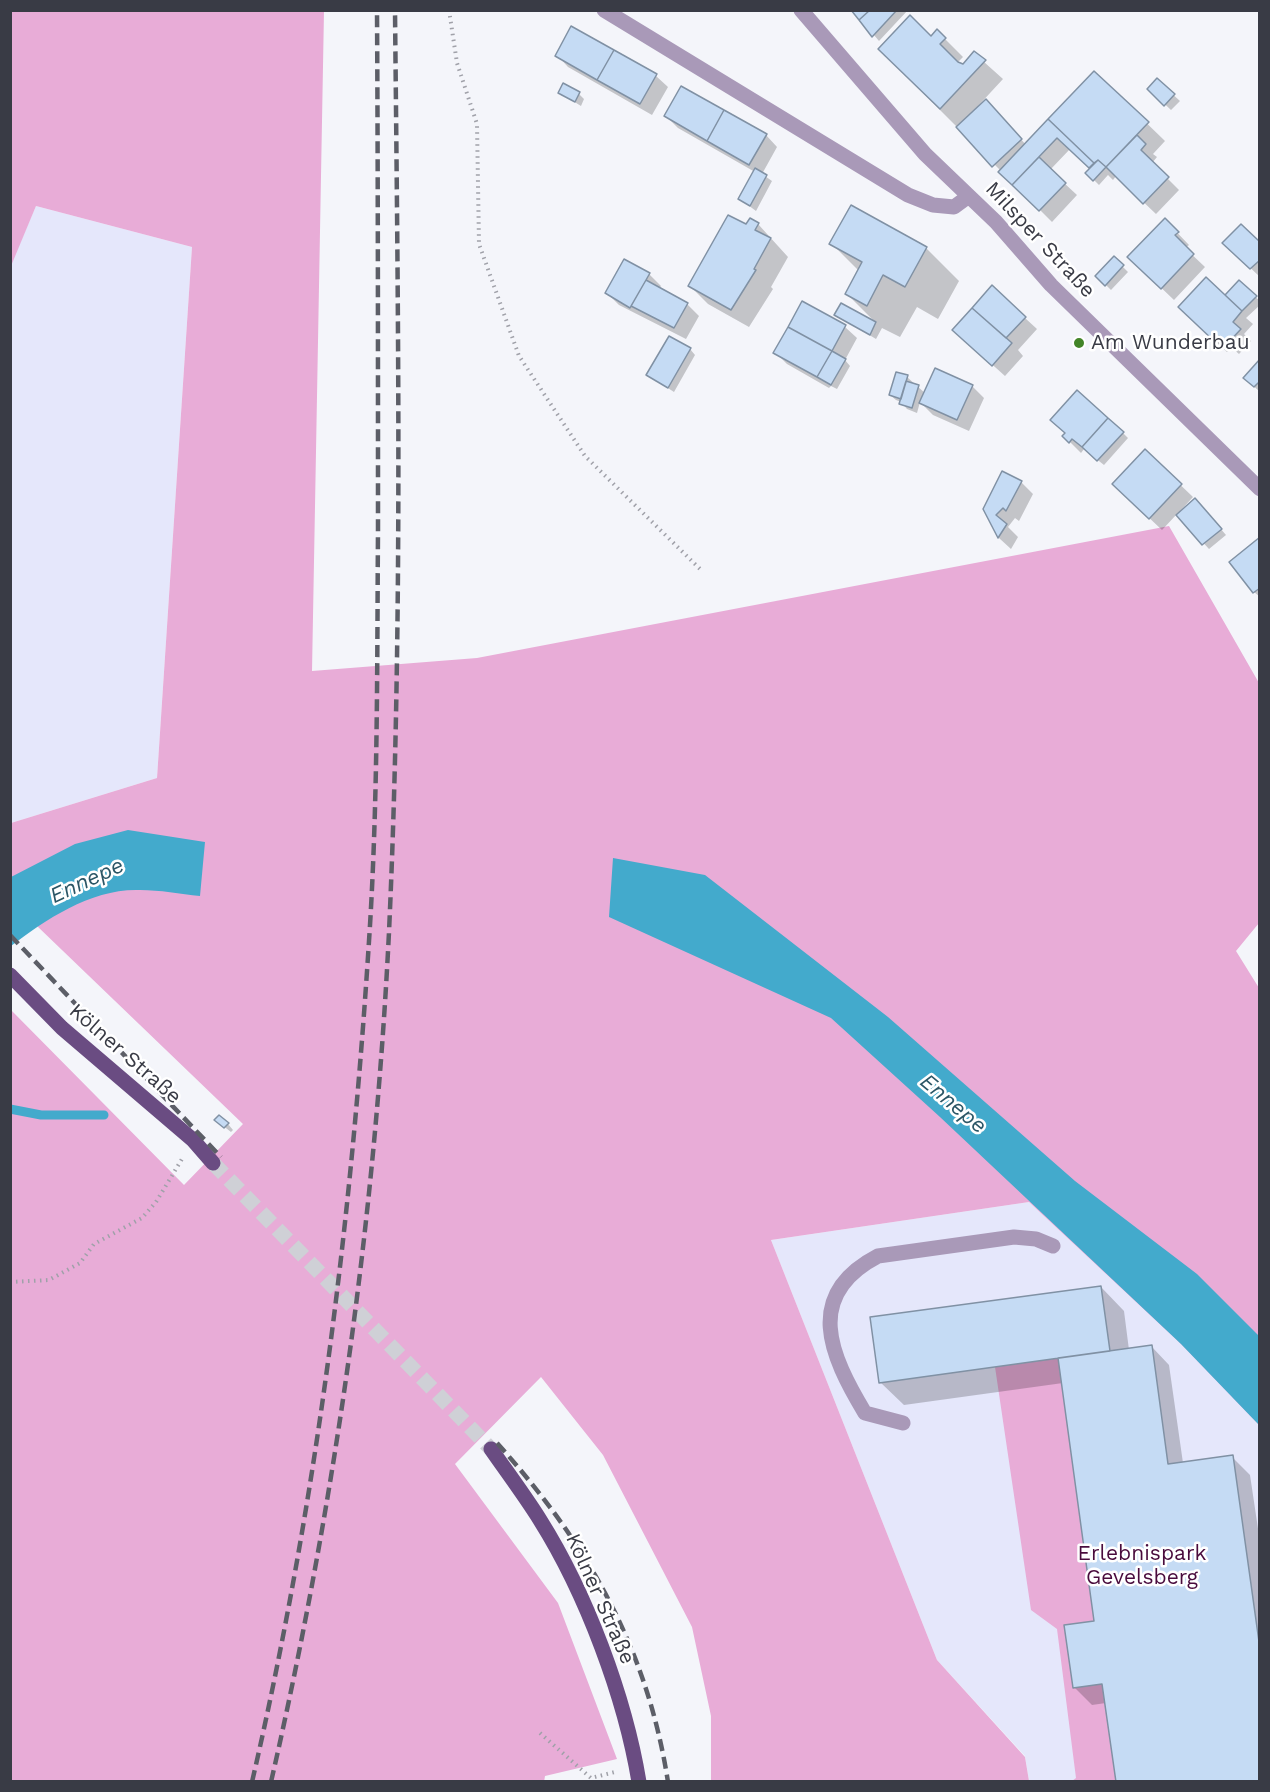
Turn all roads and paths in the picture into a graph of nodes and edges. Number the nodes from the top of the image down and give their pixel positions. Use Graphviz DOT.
graph roads {
  1 [pos="449,10"];
  2 [pos="604,10"];
  3 [pos="801,10"];
  4 [pos="969,196"];
  5 [pos="1260,489"];
  6 [pos="700,569"];
  7 [pos="10,975"];
  8 [pos="193,1140"];
  9 [pos="213,1163"];
  10 [pos="1053,1246"];
  11 [pos="10,1282"];
  12 [pos="903,1422"];
  13 [pos="490,1449"];
  14 [pos="540,1733"];
  15 [pos="591,1778"];
  16 [pos="639,1782"];
  1 -- 6 [label="path"];
  2 -- 4 [label="street"];
  3 -- 4 [label="street, Milsper Straße"];
  4 -- 5 [label="street, Milsper Straße"];
  7 -- 8 [label="main road, Kölner Straße"];
  8 -- 9 [label="main road, Kölner Straße"];
  8 -- 11 [label="path"];
  10 -- 12 [label="street"];
  13 -- 16 [label="main road, Kölner Straße"];
  14 -- 15 [label="path"];
}
